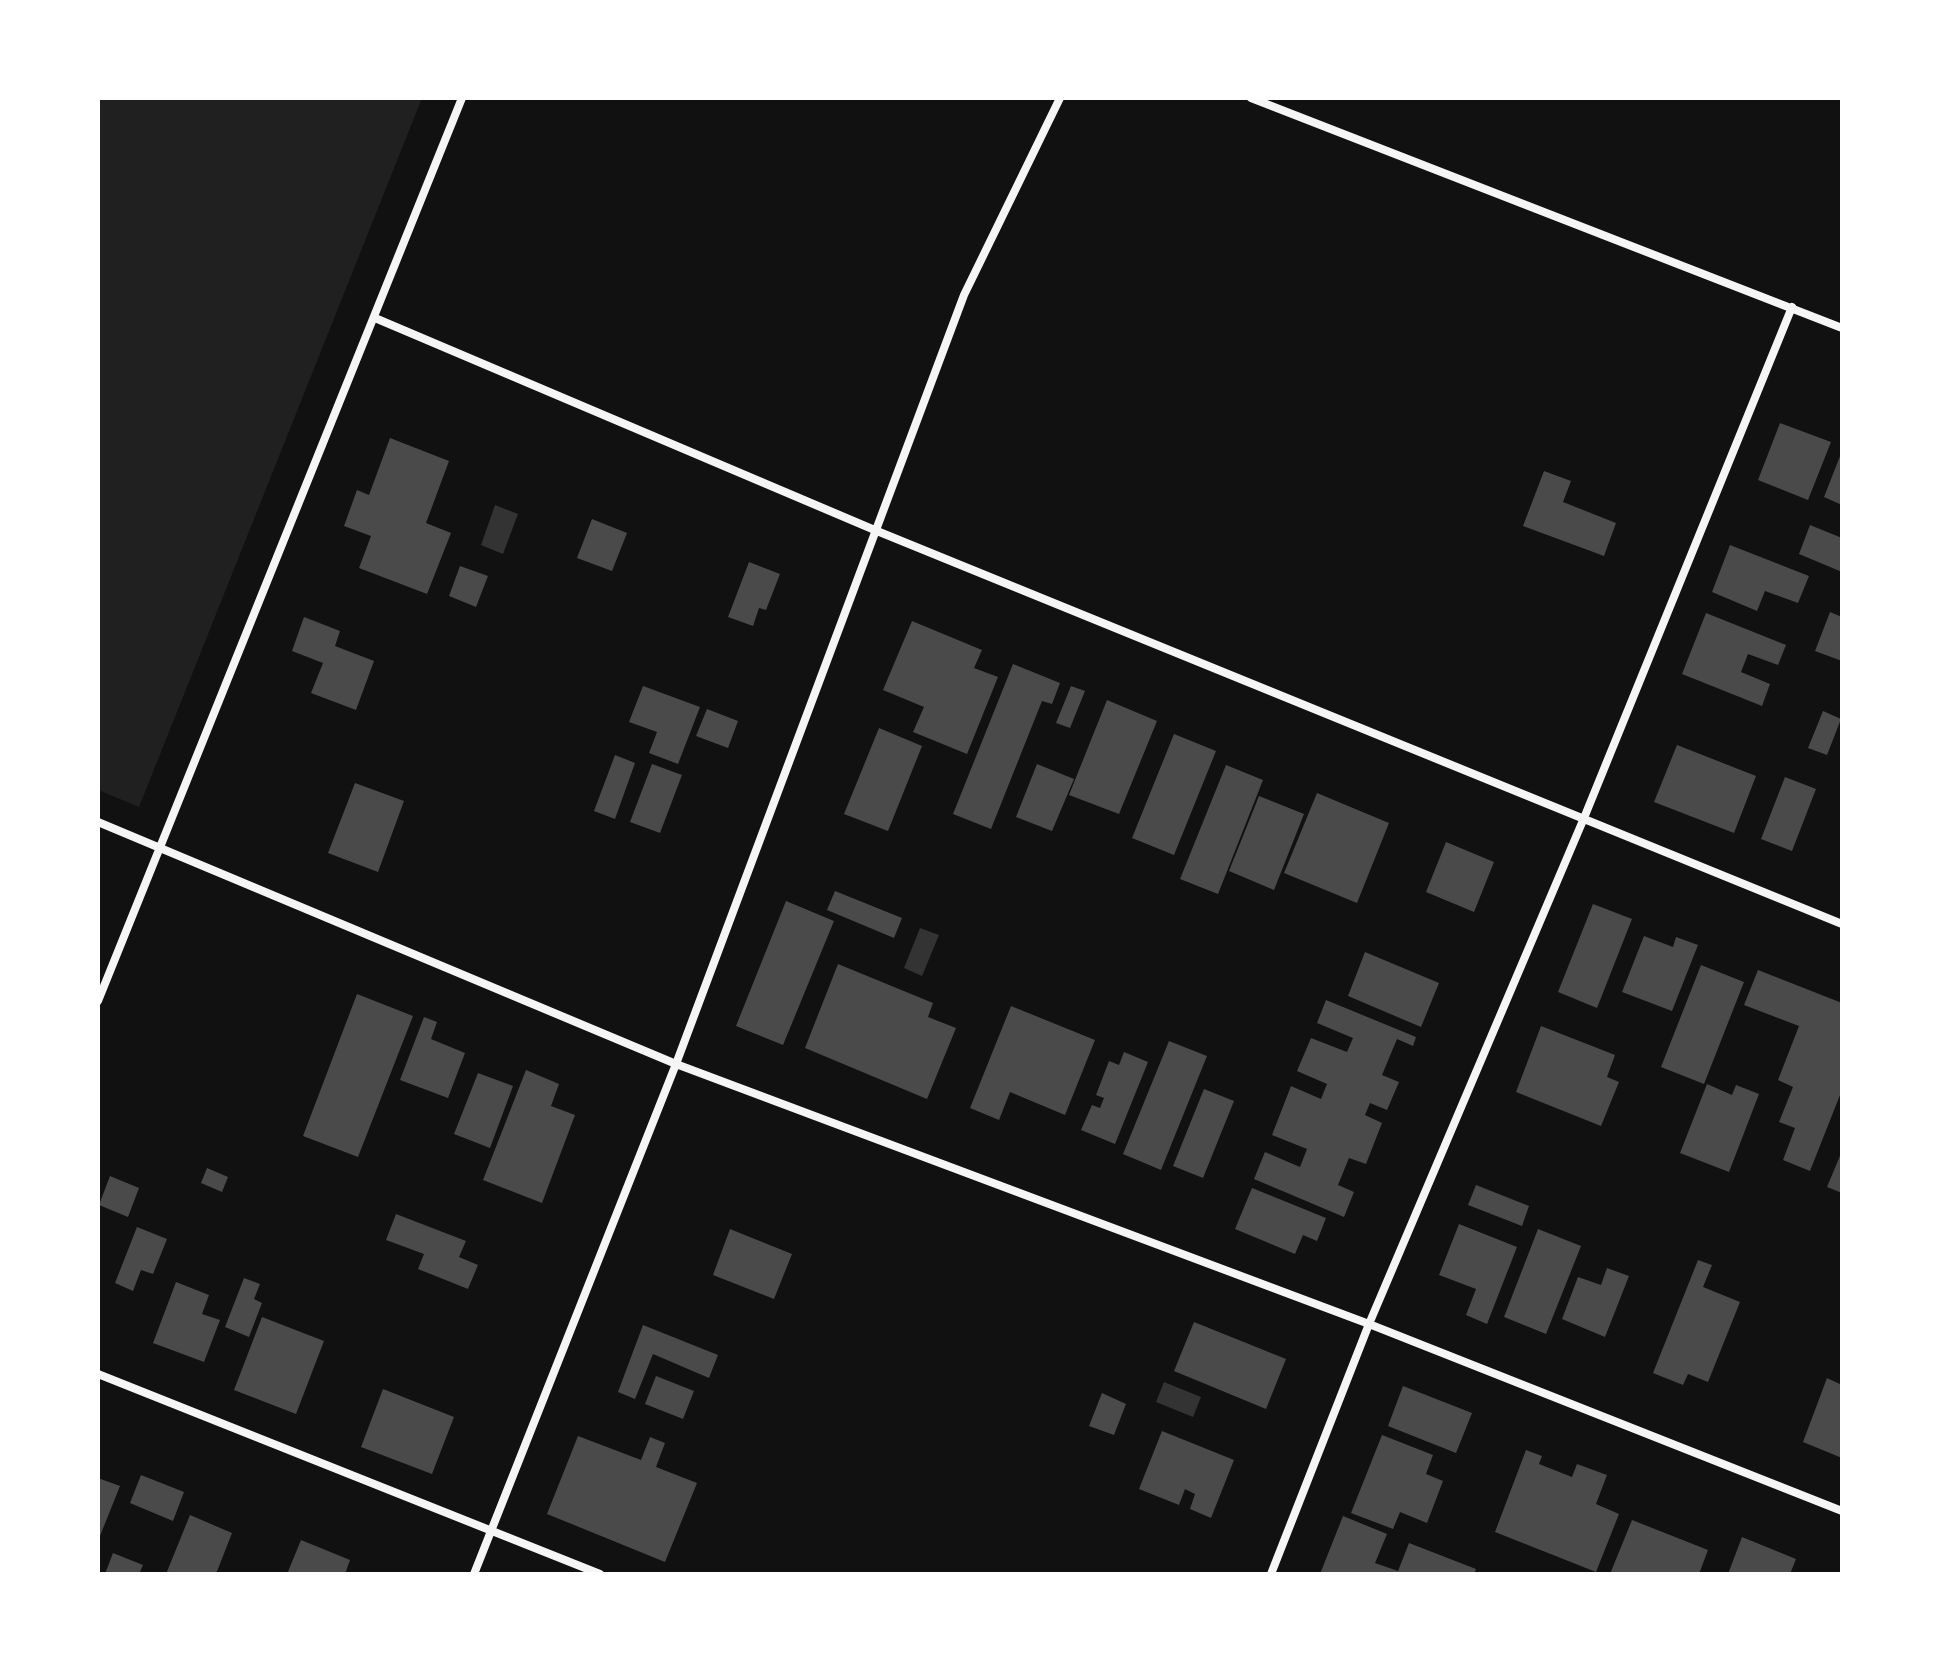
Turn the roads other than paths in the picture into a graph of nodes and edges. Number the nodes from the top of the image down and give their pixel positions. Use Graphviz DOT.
graph roads {
  1 [pos="462,98"];
  2 [pos="1060,98"];
  3 [pos="1251,98"];
  4 [pos="1792,307"];
  5 [pos="375,318"];
  6 [pos="1842,328"];
  7 [pos="877,531"];
  8 [pos="1584,818"];
  9 [pos="98,822"];
  10 [pos="160,848"];
  11 [pos="1842,924"];
  12 [pos="98,1001"];
  13 [pos="676,1064"];
  14 [pos="1369,1324"];
  15 [pos="98,1374"];
  16 [pos="1842,1511"];
  17 [pos="492,1532"];
  18 [pos="474,1574"];
  19 [pos="600,1574"];
  20 [pos="1271,1574"];
  1 -- 5 [label="street"];
  2 -- 7 [label="street"];
  3 -- 4 [label="street"];
  4 -- 6 [label="street"];
  4 -- 8 [label="street"];
  5 -- 7 [label="street"];
  5 -- 10 [label="street"];
  7 -- 8 [label="street"];
  7 -- 13 [label="street"];
  8 -- 11 [label="street"];
  8 -- 14 [label="street"];
  9 -- 10 [label="street"];
  10 -- 12 [label="street"];
  10 -- 13 [label="street"];
  13 -- 14 [label="street"];
  13 -- 17 [label="street"];
  14 -- 16 [label="street"];
  14 -- 20 [label="street"];
  15 -- 17 [label="street"];
  17 -- 18 [label="street"];
  17 -- 19 [label="street"];
}
